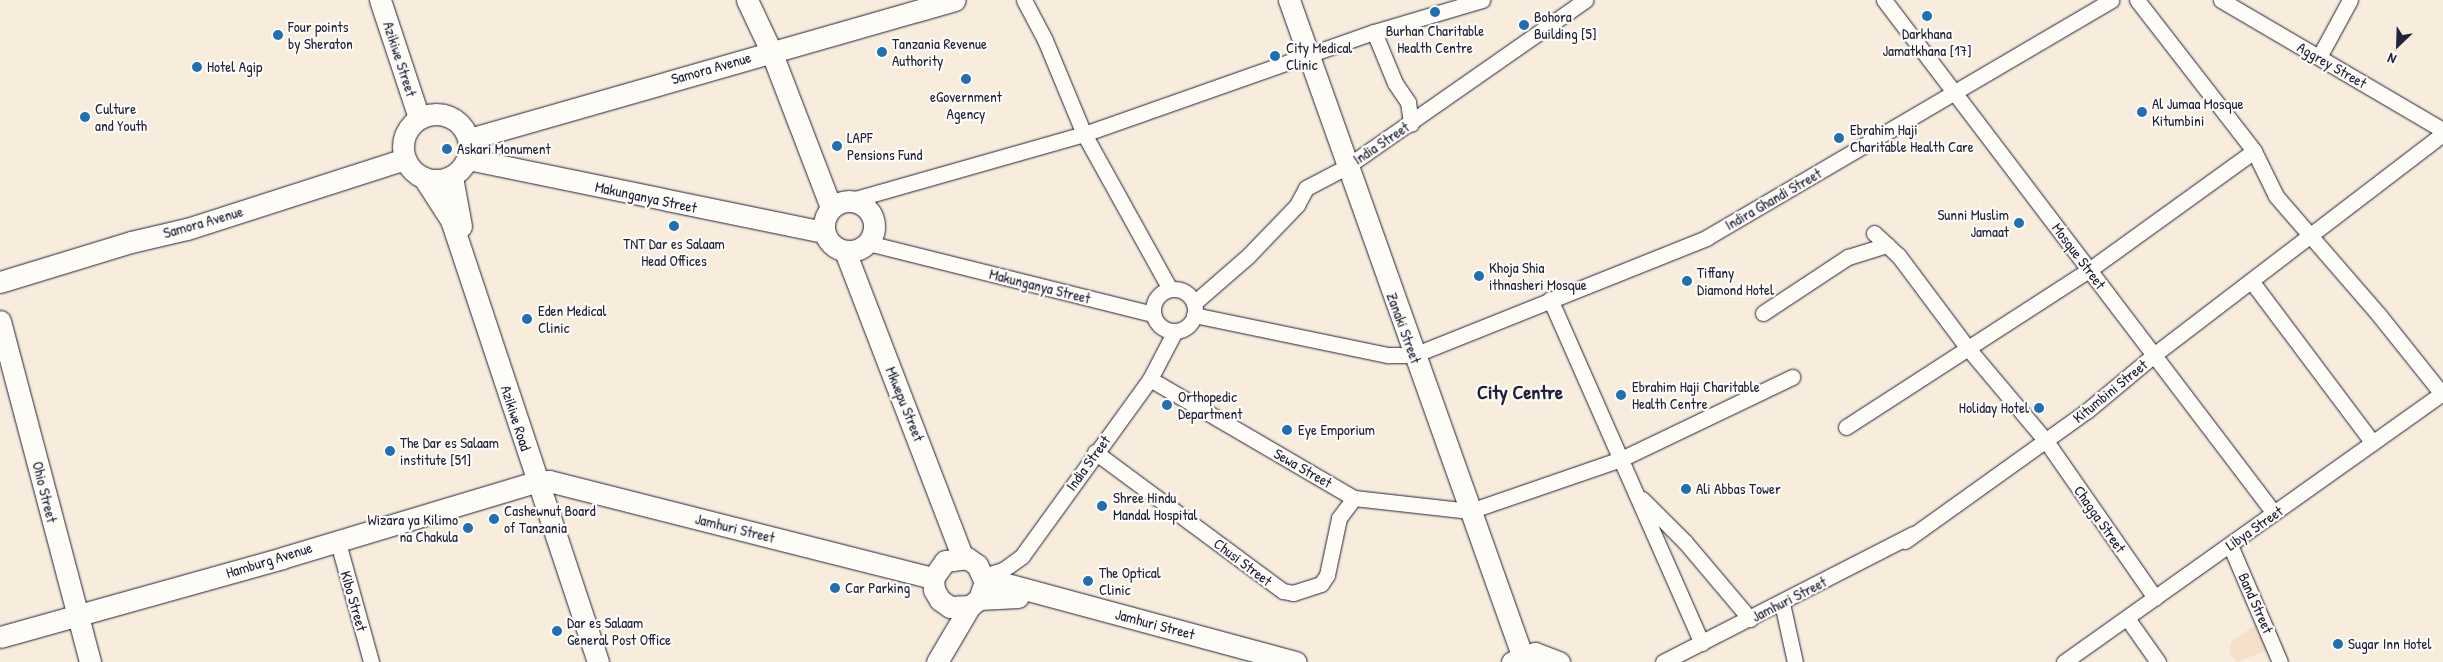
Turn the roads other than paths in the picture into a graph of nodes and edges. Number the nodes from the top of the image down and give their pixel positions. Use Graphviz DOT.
graph roads {
  1 [pos="380,0"];
  2 [pos="747,0"];
  3 [pos="955,0"];
  4 [pos="1024,0"];
  5 [pos="1289,0"];
  6 [pos="1482,0"];
  7 [pos="1585,0"];
  8 [pos="1884,0"];
  9 [pos="2111,0"];
  10 [pos="2137,0"];
  11 [pos="2221,0"];
  12 [pos="2350,0"];
  13 [pos="1449,5"];
  14 [pos="1374,32"];
  15 [pos="771,51"];
  16 [pos="1310,56"];
  17 [pos="2319,57"];
  18 [pos="1955,94"];
  19 [pos="420,118"];
  20 [pos="1410,124"];
  21 [pos="2443,130"];
  22 [pos="1084,134"];
  23 [pos="2443,134"];
  24 [pos="468,149"];
  25 [pos="2254,151"];
  26 [pos="405,159"];
  27 [pos="1346,167"];
  28 [pos="452,177"];
  29 [pos="424,178"];
  30 [pos="852,200"];
  31 [pos="831,207"];
  32 [pos="824,232"];
  33 [pos="1874,233"];
  34 [pos="2310,235"];
  35 [pos="868,243"];
  36 [pos="1887,245"];
  37 [pos="845,251"];
  38 [pos="2089,270"];
  39 [pos="0,282"];
  40 [pos="2252,282"];
  41 [pos="1170,289"];
  42 [pos="1550,299"];
  43 [pos="1194,309"];
  44 [pos="1763,313"];
  45 [pos="1153,314"];
  46 [pos="0,321"];
  47 [pos="1175,331"];
  48 [pos="1968,348"];
  49 [pos="2155,354"];
  50 [pos="1414,355"];
  51 [pos="1792,378"];
  52 [pos="1150,380"];
  53 [pos="2442,393"];
  54 [pos="1846,427"];
  55 [pos="2046,441"];
  56 [pos="2373,443"];
  57 [pos="1095,452"];
  58 [pos="1621,460"];
  59 [pos="543,481"];
  60 [pos="1635,493"];
  61 [pos="1354,498"];
  62 [pos="1470,511"];
  63 [pos="2274,513"];
  64 [pos="1910,537"];
  65 [pos="337,539"];
  66 [pos="2230,545"];
  67 [pos="963,558"];
  68 [pos="933,578"];
  69 [pos="973,594"];
  70 [pos="2155,598"];
  71 [pos="1782,603"];
  72 [pos="77,614"];
  73 [pos="2127,618"];
  74 [pos="1750,619"];
  75 [pos="0,637"];
  76 [pos="1702,643"];
  77 [pos="1517,659"];
  78 [pos="366,661"];
  79 [pos="90,662"];
  80 [pos="598,662"];
  81 [pos="610,662"];
  82 [pos="937,662"];
  83 [pos="1268,662"];
  84 [pos="1296,662"];
  85 [pos="1559,662"];
  86 [pos="1663,662"];
  87 [pos="1795,662"];
  88 [pos="2064,662"];
  89 [pos="2158,662"];
  90 [pos="2280,662"];
  1 -- 19 [label="street, Azikiwe Street"];
  2 -- 15 [label="street"];
  3 -- 15 [label="street, Samora Avenue"];
  4 -- 22 [label="street"];
  5 -- 16 [label="street, Zanaki Street"];
  6 -- 13 [label="street"];
  7 -- 20 [label="street, India Street"];
  8 -- 18 [label="street, Mosque Street"];
  9 -- 18 [label="street, Indira Ghandi Street"];
  10 -- 25 [label="street"];
  11 -- 17 [label="street, Aggrey Street"];
  12 -- 17 [label="street"];
  13 -- 14 [label="street"];
  14 -- 16 [label="street"];
  14 -- 20 [label="street"];
  15 -- 24 [label="street, Samora Avenue"];
  15 -- 31 [label="street"];
  16 -- 22 [label="street"];
  16 -- 27 [label="street, Zanaki Street"];
  17 -- 21 [label="street, Aggrey Street"];
  18 -- 38 [label="street, Mosque Street"];
  18 -- 42 [label="street, Indira Ghandi Street"];
  19 -- 24 [label="street"];
  19 -- 26 [label="street"];
  20 -- 27 [label="street, India Street"];
  22 -- 30 [label="street"];
  22 -- 41 [label="street"];
  23 -- 34 [label="street, Kitumbini Street"];
  24 -- 28 [label="street"];
  24 -- 32 [label="street, Makunganya Street"];
  25 -- 34 [label="street"];
  25 -- 38 [label="street"];
  26 -- 29 [label="street"];
  26 -- 39 [label="street, Samora Avenue"];
  27 -- 43 [label="street, India Street"];
  27 -- 50 [label="street, Zanaki Street"];
  28 -- 29 [label="street"];
  28 -- 59 [label="street, Azikiwe Road"];
  29 -- 59 [label="street, Azikiwe Road"];
  30 -- 31 [label="street"];
  30 -- 35 [label="street"];
  31 -- 32 [label="street"];
  32 -- 37 [label="street, Mkwepu Street"];
  33 -- 36 [label="street, Chagga Street"];
  34 -- 40 [label="street, Kitumbini Street"];
  34 -- 53 [label="street"];
  35 -- 37 [label="street"];
  35 -- 45 [label="street, Makunganya Street"];
  36 -- 44 [label="street"];
  36 -- 48 [label="street, Chagga Street"];
  37 -- 67 [label="street, Mkwepu Street"];
  38 -- 48 [label="street"];
  38 -- 49 [label="street, Mosque Street"];
  40 -- 49 [label="street, Kitumbini Street"];
  40 -- 56 [label="street"];
  41 -- 43 [label="street"];
  41 -- 45 [label="street"];
  42 -- 50 [label="street, Indira Ghandi Street"];
  42 -- 58 [label="street"];
  43 -- 47 [label="street"];
  43 -- 50 [label="street"];
  45 -- 47 [label="street"];
  46 -- 72 [label="street, Ohio Street"];
  47 -- 52 [label="street, India Street"];
  48 -- 54 [label="street"];
  48 -- 55 [label="street, Chagga Street"];
  49 -- 55 [label="street, Kitumbini Street"];
  49 -- 63 [label="street, Mosque Street"];
  50 -- 62 [label="street, Zanaki Street"];
  51 -- 58 [label="street"];
  52 -- 57 [label="street, India Street"];
  52 -- 61 [label="street, Sewa Street"];
  53 -- 56 [label="street, Libya Street"];
  55 -- 64 [label="street, Kitumbini Street"];
  55 -- 70 [label="street, Chagga Street"];
  56 -- 63 [label="street, Libya Street"];
  57 -- 61 [label="street, Chusi Street"];
  57 -- 69 [label="street, India Street"];
  58 -- 60 [label="street"];
  58 -- 62 [label="street"];
  59 -- 65 [label="street, Hamburg Avenue"];
  59 -- 68 [label="street, Jamhuri Street"];
  59 -- 80 [label="street, Azikiwe Road"];
  59 -- 81 [label="street, Azikiwe Road"];
  60 -- 74 [label="street"];
  60 -- 76 [label="street"];
  61 -- 62 [label="street, Sewa Street"];
  62 -- 77 [label="street, Zanaki Street"];
  63 -- 66 [label="street, Libya Street"];
  64 -- 71 [label="street, Jamhuri Street"];
  65 -- 72 [label="street, Hamburg Avenue"];
  65 -- 78 [label="street, Kibo Street"];
  66 -- 70 [label="street, Libya Street"];
  66 -- 90 [label="street, Band Street"];
  67 -- 68 [label="street"];
  67 -- 69 [label="street"];
  68 -- 69 [label="street"];
  69 -- 82 [label="street"];
  69 -- 83 [label="street, Jamhuri Street"];
  69 -- 84 [label="street, Jamhuri Street"];
  70 -- 73 [label="street, Libya Street"];
  71 -- 74 [label="street, Jamhuri Street"];
  71 -- 87 [label="street"];
  72 -- 75 [label="street, Hamburg Avenue"];
  72 -- 79 [label="street, Ohio Street"];
  73 -- 88 [label="street, Libya Street"];
  73 -- 89 [label="street"];
  74 -- 76 [label="street, Jamhuri Street"];
  76 -- 86 [label="street, Jamhuri Street"];
  77 -- 85 [label="street"];
}
